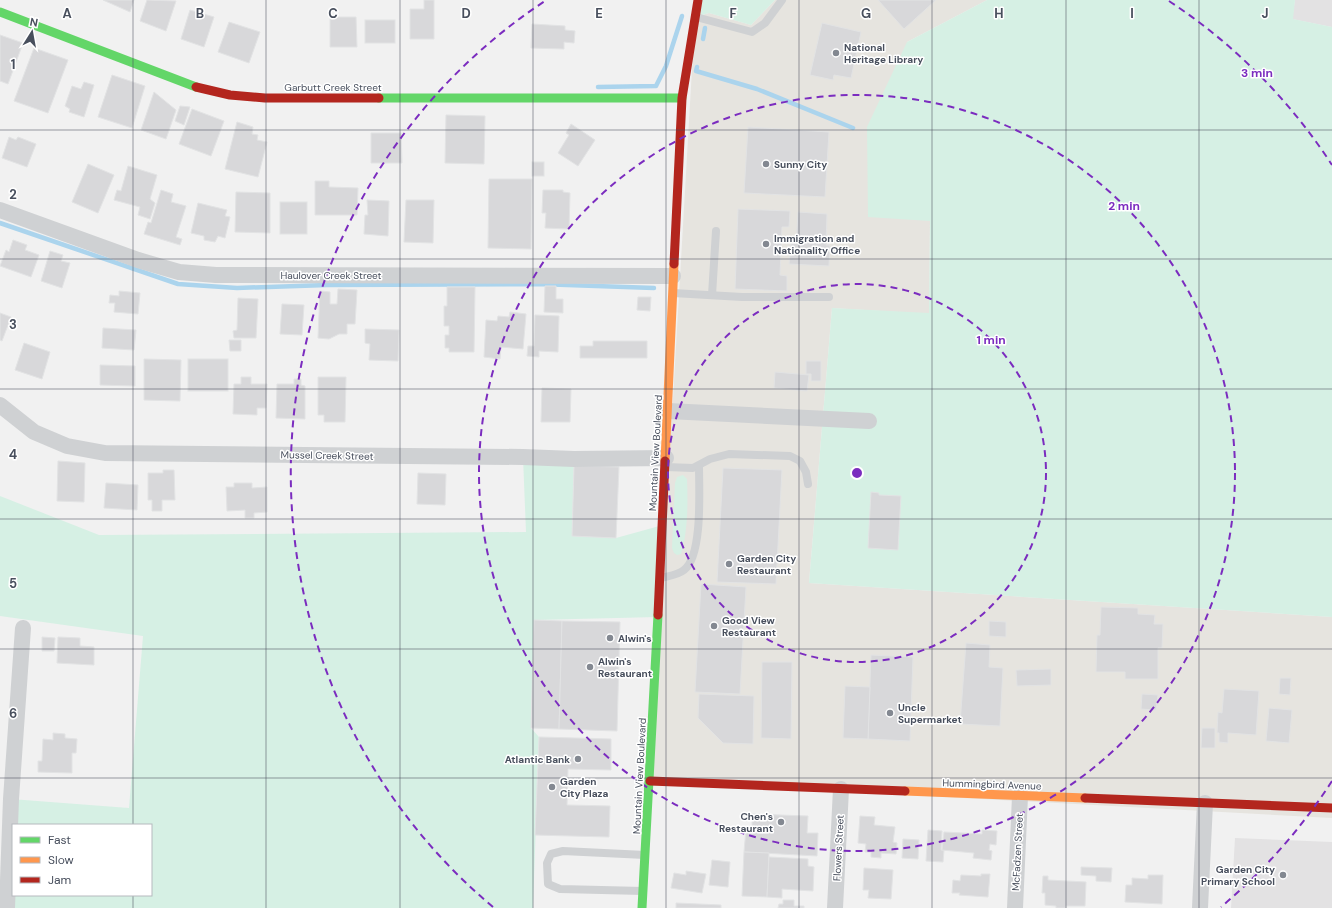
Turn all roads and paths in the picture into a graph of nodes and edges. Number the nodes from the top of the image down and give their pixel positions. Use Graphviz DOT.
graph roads {
  1 [pos="698,0"];
  2 [pos="782,0"];
  3 [pos="0,12"];
  4 [pos="695,17"];
  5 [pos="682,98"];
  6 [pos="0,210"];
  7 [pos="716,232"];
  8 [pos="673,276"];
  9 [pos="672,293"];
  10 [pos="712,295"];
  11 [pos="829,297"];
  12 [pos="0,405"];
  13 [pos="668,411"];
  14 [pos="869,421"];
  15 [pos="666,462"];
  16 [pos="699,466"];
  17 [pos="808,484"];
  18 [pos="660,578"];
  19 [pos="23,628"];
  20 [pos="650,781"];
  21 [pos="841,789"];
  22 [pos="1020,796"];
  23 [pos="1205,803"];
  24 [pos="1332,808"];
  25 [pos="646,855"];
  26 [pos="643,891"];
  27 [pos="6,908"];
  28 [pos="642,908"];
  29 [pos="835,908"];
  30 [pos="1015,908"];
  31 [pos="1200,908"];
  1 -- 4 [label="street, Mountain View Boulevard"];
  2 -- 4 [label="lane"];
  3 -- 5 [label="street, Garbutt Creek Street"];
  4 -- 5 [label="street, Mountain View Boulevard"];
  5 -- 8 [label="street, Mountain View Boulevard"];
  6 -- 8 [label="street, Haulover Creek Street"];
  7 -- 10 [label="lane"];
  8 -- 9 [label="street, Mountain View Boulevard"];
  9 -- 10 [label="lane"];
  9 -- 13 [label="street, Mountain View Boulevard"];
  10 -- 11 [label="lane"];
  12 -- 15 [label="street, Mussel Creek Street"];
  13 -- 14 [label="street"];
  13 -- 15 [label="street, Mountain View Boulevard"];
  15 -- 16 [label="lane"];
  15 -- 18 [label="street, Mountain View Boulevard"];
  16 -- 17 [label="lane"];
  16 -- 18 [label="lane"];
  18 -- 20 [label="street, Mountain View Boulevard"];
  19 -- 27 [label="street"];
  20 -- 21 [label="street, Hummingbird Avenue"];
  20 -- 25 [label="street, Mountain View Boulevard"];
  21 -- 22 [label="street, Hummingbird Avenue"];
  21 -- 29 [label="street, Flowers Street"];
  22 -- 23 [label="street, Hummingbird Avenue"];
  22 -- 30 [label="street, McFadzen Street"];
  23 -- 24 [label="street, Hummingbird Avenue"];
  23 -- 31 [label="street"];
  25 -- 26 [label="street, Mountain View Boulevard"];
  25 -- 26 [label="lane"];
  26 -- 28 [label="street, Mountain View Boulevard"];
}
